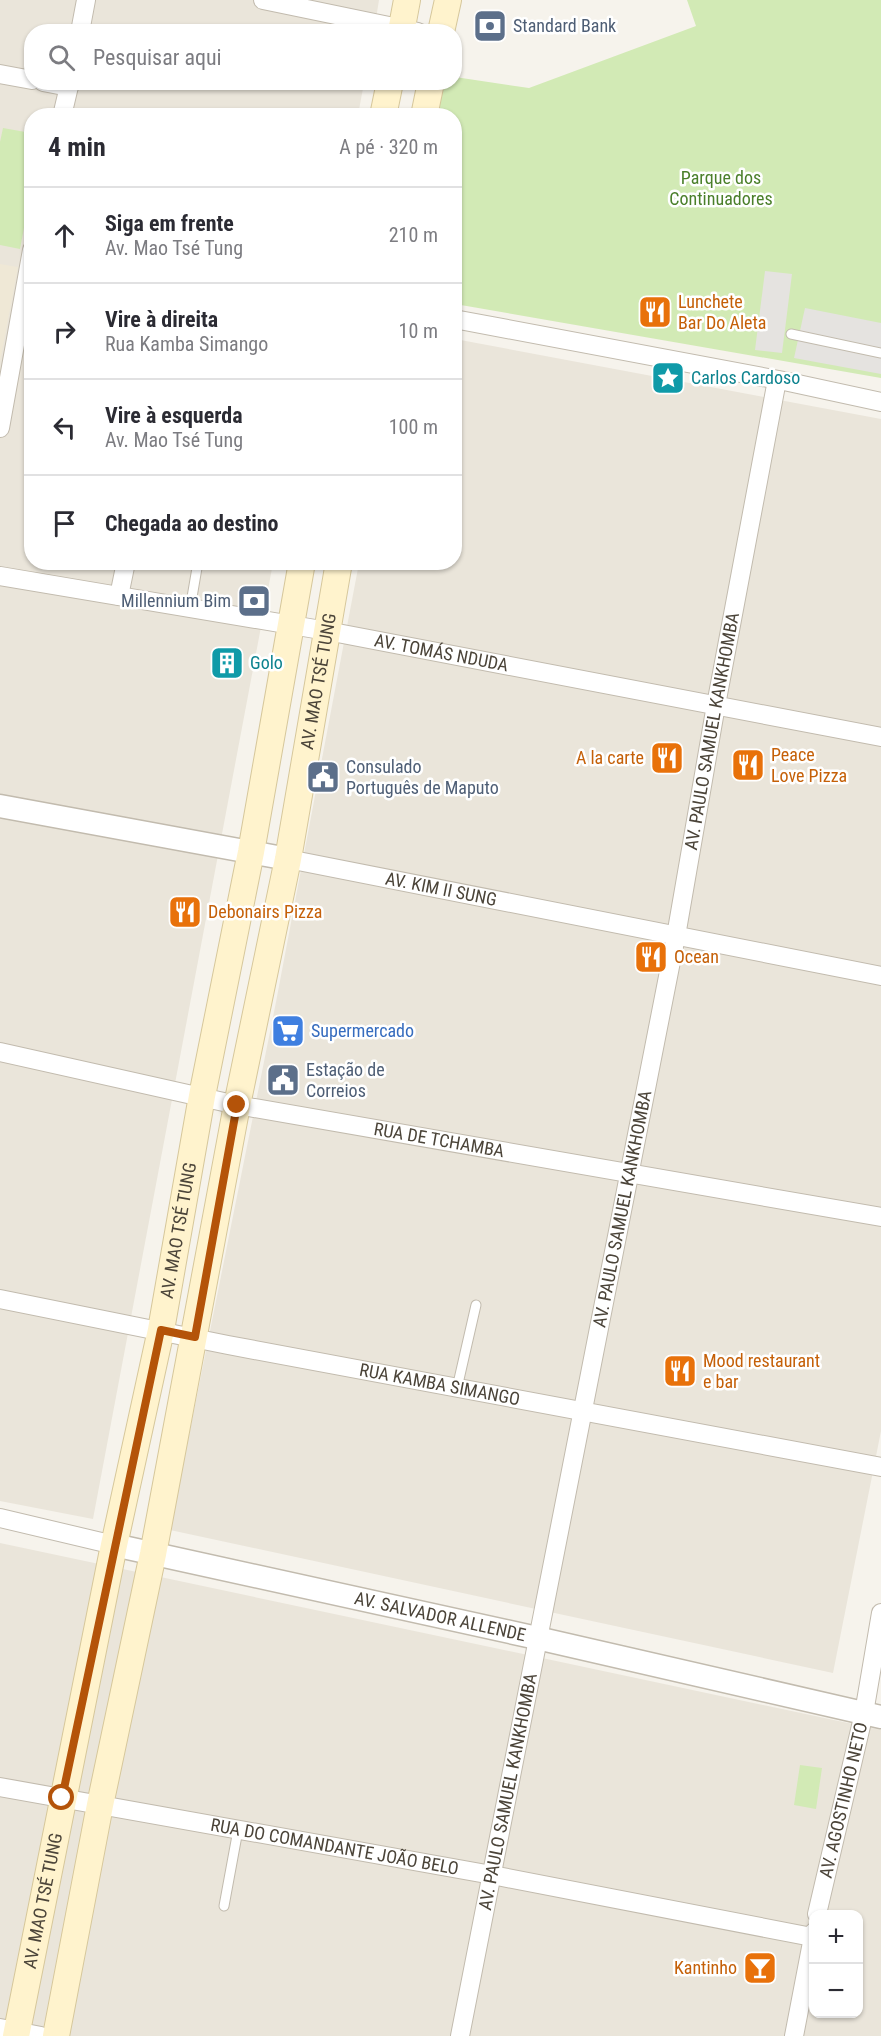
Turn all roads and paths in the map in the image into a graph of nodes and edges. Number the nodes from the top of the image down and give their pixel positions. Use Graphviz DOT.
graph roads {
  1 [pos="86,0"];
  2 [pos="263,0"];
  3 [pos="407,0"];
  4 [pos="448,0"];
  5 [pos="82,24"];
  6 [pos="378,24"];
  7 [pos="407,24"];
  8 [pos="443,24"];
  9 [pos="0,74"];
  10 [pos="24,78"];
  11 [pos="68,90"];
  12 [pos="388,90"];
  13 [pos="429,90"];
  14 [pos="64,108"];
  15 [pos="385,108"];
  16 [pos="426,108"];
  17 [pos="24,294"];
  18 [pos="462,321"];
  19 [pos="790,334"];
  20 [pos="881,352"];
  21 [pos="777,380"];
  22 [pos="881,402"];
  23 [pos="0,428"];
  24 [pos="124,570"];
  25 [pos="197,570"];
  26 [pos="301,570"];
  27 [pos="338,570"];
  28 [pos="0,576"];
  29 [pos="119,596"];
  30 [pos="190,609"];
  31 [pos="292,626"];
  32 [pos="327,631"];
  33 [pos="716,705"];
  34 [pos="881,737"];
  35 [pos="0,806"];
  36 [pos="251,852"];
  37 [pos="288,859"];
  38 [pos="676,936"];
  39 [pos="881,976"];
  40 [pos="0,1052"];
  41 [pos="202,1096"];
  42 [pos="237,1105"];
  43 [pos="629,1171"];
  44 [pos="881,1217"];
  45 [pos="0,1299"];
  46 [pos="476,1305"];
  47 [pos="161,1330"];
  48 [pos="195,1337"];
  49 [pos="457,1388"];
  50 [pos="584,1412"];
  51 [pos="881,1467"];
  52 [pos="0,1518"];
  53 [pos="114,1545"];
  54 [pos="153,1554"];
  55 [pos="881,1613"];
  56 [pos="537,1638"];
  57 [pos="872,1715"];
  58 [pos="0,1786"];
  59 [pos="62,1798"];
  60 [pos="100,1805"];
  61 [pos="238,1830"];
  62 [pos="492,1875"];
  63 [pos="225,1906"];
  64 [pos="819,1910"];
  65 [pos="809,1933"];
  66 [pos="809,1955"];
  67 [pos="19,2033"];
  68 [pos="56,2036"];
  69 [pos="460,2036"];
  70 [pos="794,2036"];
  1 -- 5 [label="street"];
  2 -- 6 [label="street"];
  3 -- 7 [label="main road"];
  4 -- 8 [label="main road"];
  9 -- 10 [label="street"];
  11 -- 14 [label="street"];
  12 -- 15 [label="main road"];
  13 -- 16 [label="main road"];
  17 -- 23 [label="street"];
  18 -- 21 [label="street"];
  19 -- 20 [label="lane"];
  21 -- 22 [label="street"];
  21 -- 33 [label="street, AV. PAULO SAMUEL KANKHOMBA"];
  24 -- 29 [label="street"];
  25 -- 30 [label="lane"];
  26 -- 31 [label="main road, AV. MAO TSÉ TUNG"];
  27 -- 32 [label="main road, AV. MAO TSÉ TUNG"];
  28 -- 29 [label="street, AV. TOMÁS NDUDA"];
  29 -- 30 [label="street, AV. TOMÁS NDUDA"];
  30 -- 31 [label="street, AV. TOMÁS NDUDA"];
  31 -- 32 [label="street, AV. TOMÁS NDUDA"];
  31 -- 36 [label="main road, AV. MAO TSÉ TUNG"];
  32 -- 33 [label="street, AV. TOMÁS NDUDA"];
  32 -- 37 [label="main road, AV. MAO TSÉ TUNG"];
  33 -- 34 [label="street, AV. TOMÁS NDUDA"];
  33 -- 38 [label="street, AV. PAULO SAMUEL KANKHOMBA"];
  35 -- 36 [label="street, AV. KIM II SUNG"];
  36 -- 37 [label="street, AV. KIM II SUNG"];
  36 -- 41 [label="main road, AV. MAO TSÉ TUNG"];
  37 -- 38 [label="street, AV. KIM II SUNG"];
  37 -- 42 [label="main road, AV. MAO TSÉ TUNG"];
  38 -- 39 [label="street, AV. KIM II SUNG"];
  38 -- 43 [label="street, AV. PAULO SAMUEL KANKHOMBA"];
  40 -- 41 [label="street, RUA DE TCHAMBA"];
  41 -- 42 [label="street, RUA DE TCHAMBA"];
  41 -- 47 [label="main road, AV. MAO TSÉ TUNG"];
  42 -- 43 [label="street, RUA DE TCHAMBA"];
  42 -- 48 [label="main road, AV. MAO TSÉ TUNG"];
  43 -- 44 [label="street, RUA DE TCHAMBA"];
  43 -- 50 [label="street, AV. PAULO SAMUEL KANKHOMBA"];
  45 -- 47 [label="street, RUA KAMBA SIMANGO"];
  46 -- 49 [label="lane"];
  47 -- 48 [label="street, RUA KAMBA SIMANGO"];
  47 -- 53 [label="main road, AV. MAO TSÉ TUNG"];
  48 -- 49 [label="street, RUA KAMBA SIMANGO"];
  48 -- 54 [label="main road, AV. MAO TSÉ TUNG"];
  49 -- 50 [label="street, RUA KAMBA SIMANGO"];
  50 -- 51 [label="street, RUA KAMBA SIMANGO"];
  50 -- 56 [label="street, AV. PAULO SAMUEL KANKHOMBA"];
  52 -- 53 [label="street, AV. SALVADOR ALLENDE"];
  53 -- 54 [label="street, AV. SALVADOR ALLENDE"];
  53 -- 59 [label="main road, AV. MAO TSÉ TUNG"];
  54 -- 56 [label="street, AV. SALVADOR ALLENDE"];
  54 -- 60 [label="main road, AV. MAO TSÉ TUNG"];
  55 -- 57 [label="street, AV. AGOSTINHO NETO"];
  56 -- 57 [label="street, AV. SALVADOR ALLENDE"];
  56 -- 62 [label="street, AV. PAULO SAMUEL KANKHOMBA"];
  57 -- 64 [label="street, AV. AGOSTINHO NETO"];
  58 -- 59 [label="street, RUA DO COMANDANTE JOÃO BELO"];
  59 -- 60 [label="street, RUA DO COMANDANTE JOÃO BELO"];
  59 -- 67 [label="main road, AV. MAO TSÉ TUNG"];
  60 -- 61 [label="street, RUA DO COMANDANTE JOÃO BELO"];
  60 -- 68 [label="main road, AV. MAO TSÉ TUNG"];
  61 -- 62 [label="street, RUA DO COMANDANTE JOÃO BELO"];
  61 -- 63 [label="lane"];
  62 -- 65 [label="street, RUA DO COMANDANTE JOÃO BELO"];
  62 -- 69 [label="street, AV. PAULO SAMUEL KANKHOMBA"];
  66 -- 70 [label="street"];
}
